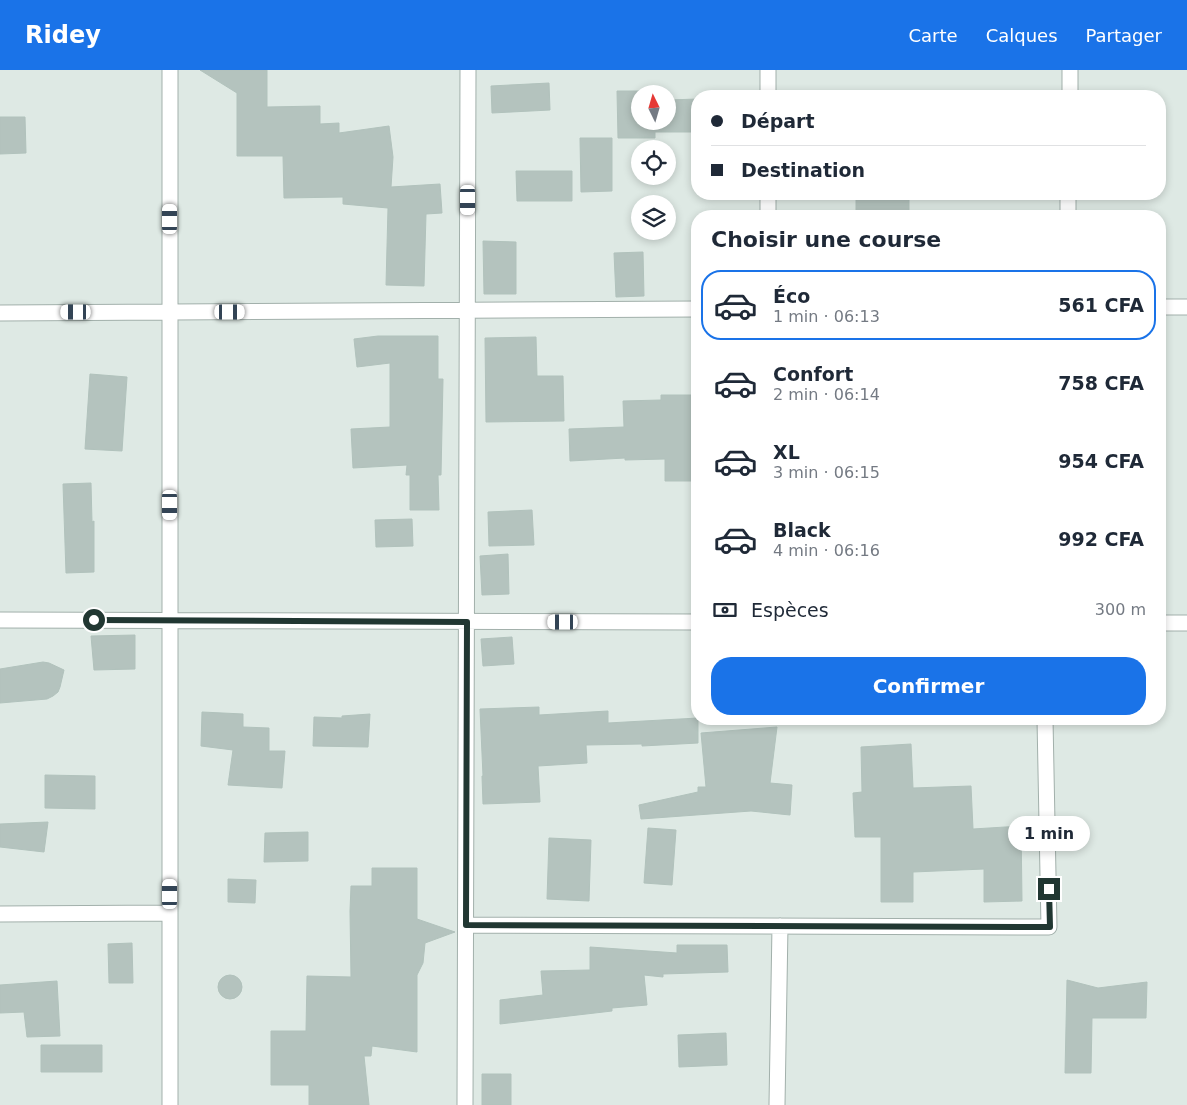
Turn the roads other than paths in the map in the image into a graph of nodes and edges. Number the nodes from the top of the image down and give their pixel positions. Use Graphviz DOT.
graph roads {
  1 [pos="170,70"];
  2 [pos="468,70"];
  3 [pos="768,70"];
  4 [pos="1070,70"];
  5 [pos="768,90"];
  6 [pos="1070,90"];
  7 [pos="1166,307"];
  8 [pos="1187,307"];
  9 [pos="691,309"];
  10 [pos="467,310"];
  11 [pos="0,312"];
  12 [pos="170,312"];
  13 [pos="0,620"];
  14 [pos="170,621"];
  15 [pos="467,622"];
  16 [pos="691,622"];
  17 [pos="1166,623"];
  18 [pos="1187,623"];
  19 [pos="1045,725"];
  20 [pos="170,913"];
  21 [pos="0,914"];
  22 [pos="466,925"];
  23 [pos="780,926"];
  24 [pos="170,1105"];
  25 [pos="465,1105"];
  26 [pos="778,1105"];
  1 -- 12 [label="street"];
  2 -- 10 [label="street"];
  3 -- 5 [label="street"];
  4 -- 6 [label="street"];
  7 -- 8 [label="street"];
  9 -- 10 [label="street"];
  10 -- 12 [label="street"];
  10 -- 15 [label="street"];
  11 -- 12 [label="street"];
  12 -- 14 [label="street"];
  13 -- 14 [label="street"];
  14 -- 15 [label="street"];
  14 -- 20 [label="street"];
  15 -- 16 [label="street"];
  15 -- 22 [label="street"];
  17 -- 18 [label="street"];
  19 -- 23 [label="street"];
  20 -- 21 [label="street"];
  20 -- 24 [label="street"];
  22 -- 23 [label="street"];
  22 -- 25 [label="street"];
  23 -- 26 [label="street"];
}
